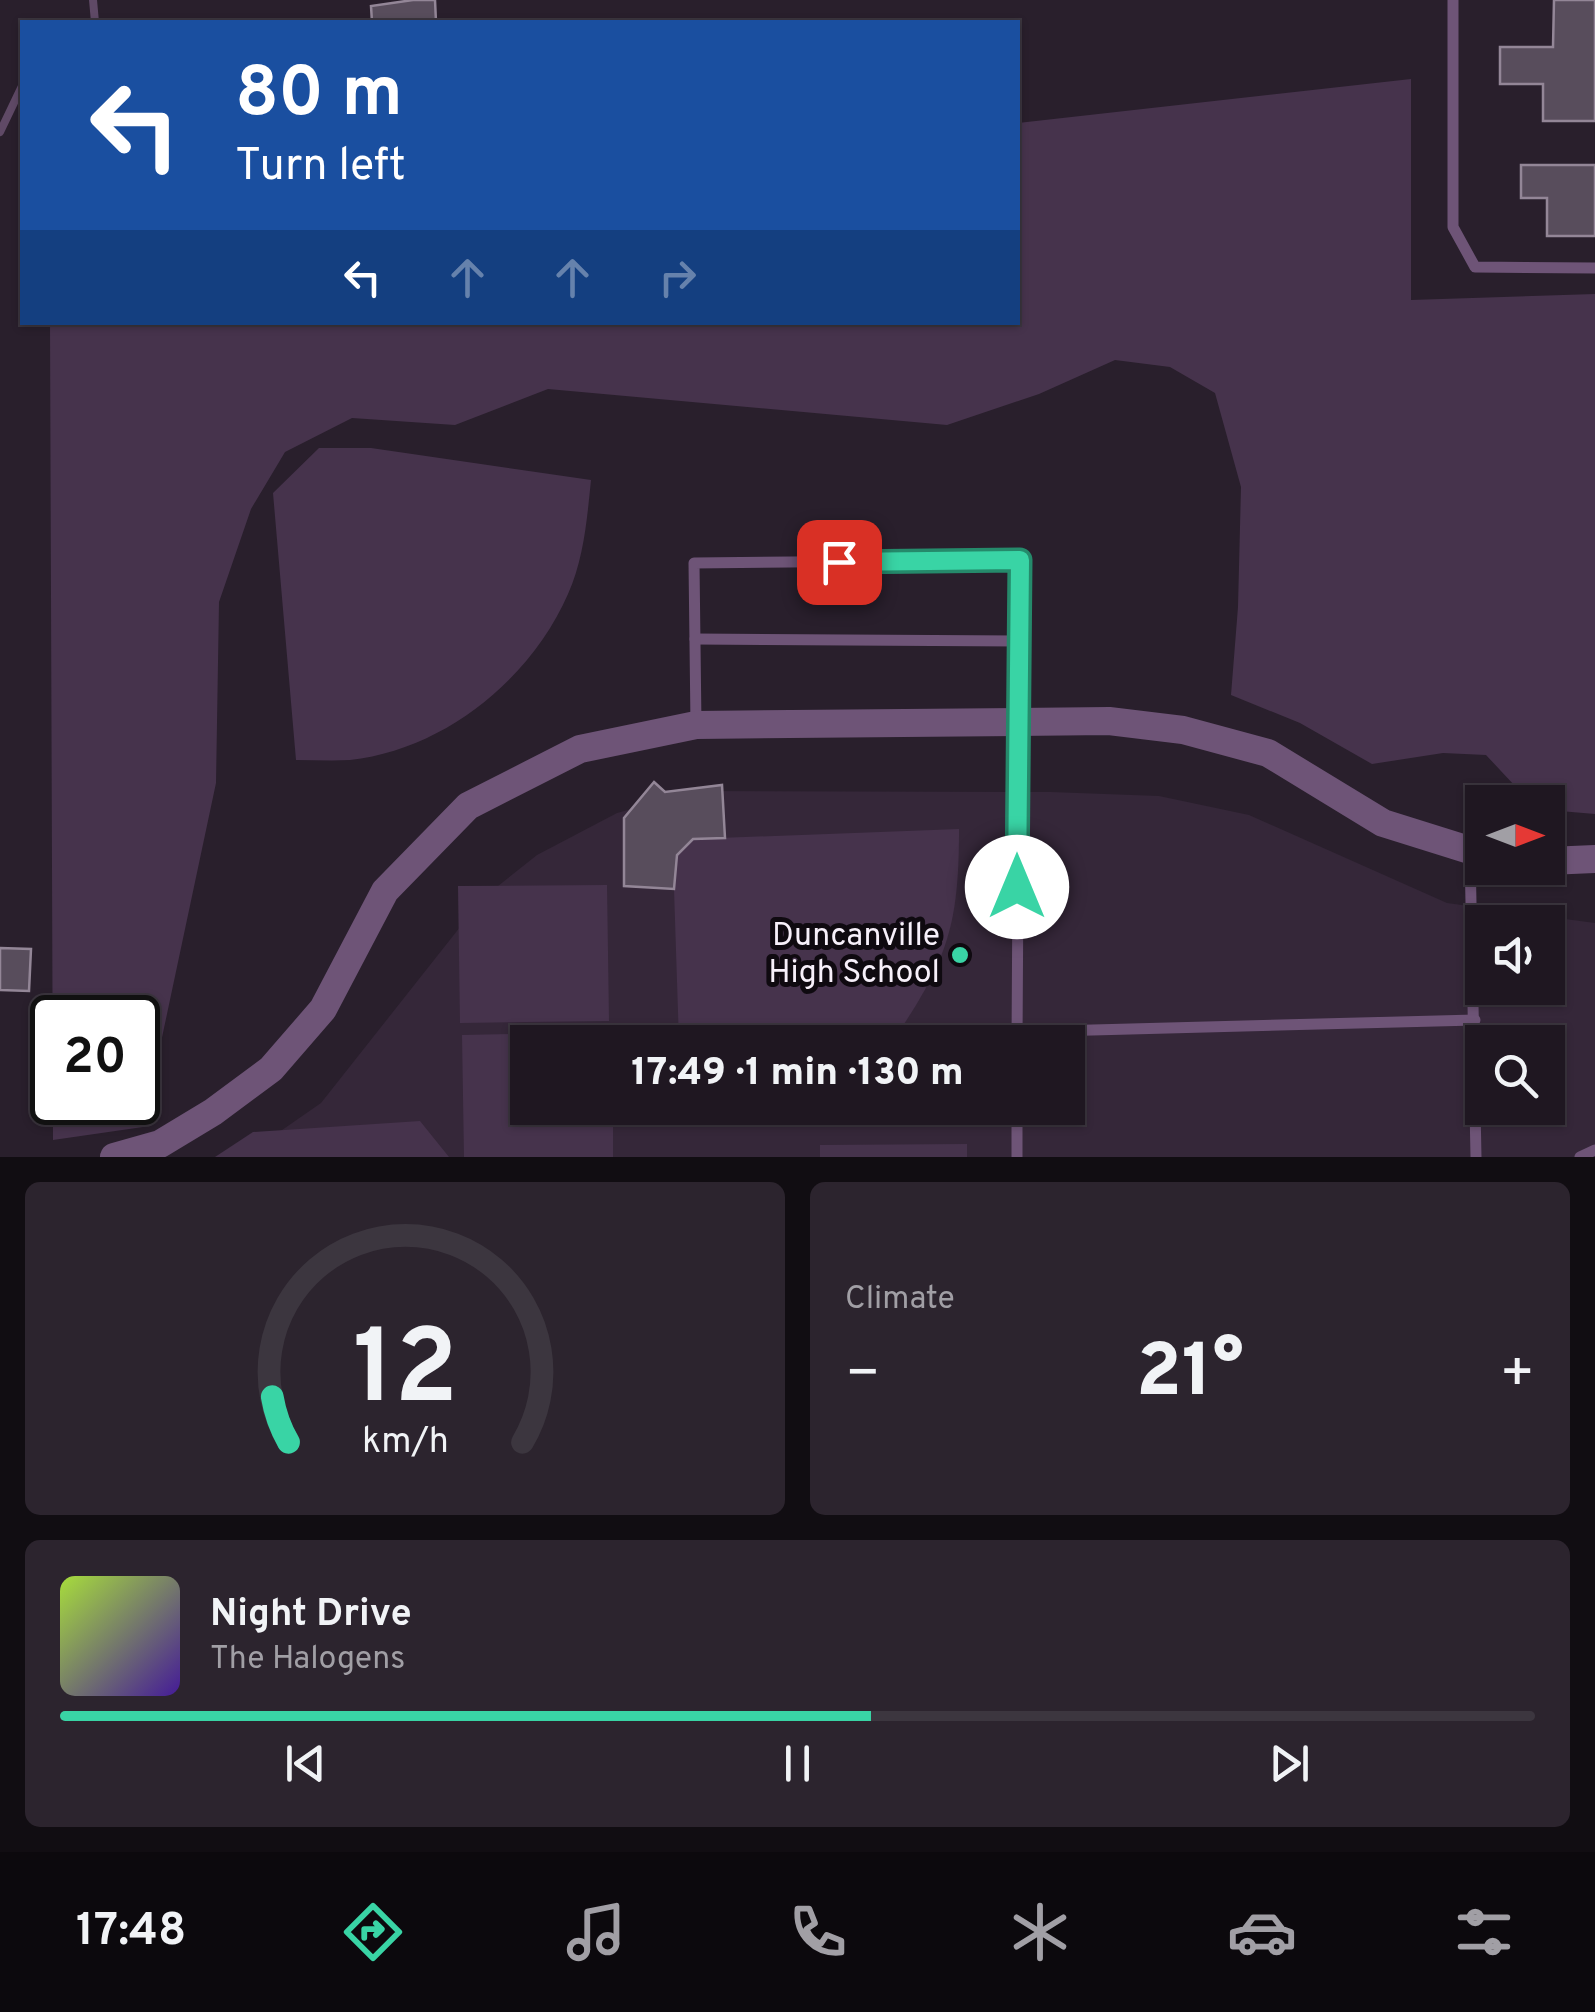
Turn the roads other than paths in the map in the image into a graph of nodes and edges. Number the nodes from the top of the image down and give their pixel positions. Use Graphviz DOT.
graph roads {
  1 [pos="1453,0"];
  2 [pos="1595,268"];
  3 [pos="695,639"];
  4 [pos="1019,641"];
  5 [pos="1017,723"];
  6 [pos="696,725"];
  7 [pos="1465,849"];
  8 [pos="1595,859"];
  9 [pos="1565,860"];
  10 [pos="1476,885"];
  11 [pos="1475,1020"];
  12 [pos="1017,1025"];
  13 [pos="1085,1034"];
  14 [pos="1017,1125"];
  15 [pos="1595,1150"];
  16 [pos="114,1157"];
  17 [pos="1018,1157"];
  18 [pos="1476,1157"];
  19 [pos="1580,1157"];
  1 -- 2 [label="lane"];
  3 -- 4 [label="lane"];
  3 -- 4 [label="lane"];
  3 -- 6 [label="lane"];
  4 -- 5 [label="lane"];
  5 -- 6 [label="street"];
  5 -- 7 [label="street"];
  5 -- 12 [label="lane"];
  6 -- 16 [label="street"];
  8 -- 9 [label="street"];
  10 -- 11 [label="lane"];
  11 -- 13 [label="lane"];
  11 -- 18 [label="lane"];
  14 -- 17 [label="lane"];
  15 -- 19 [label="lane"];
}
